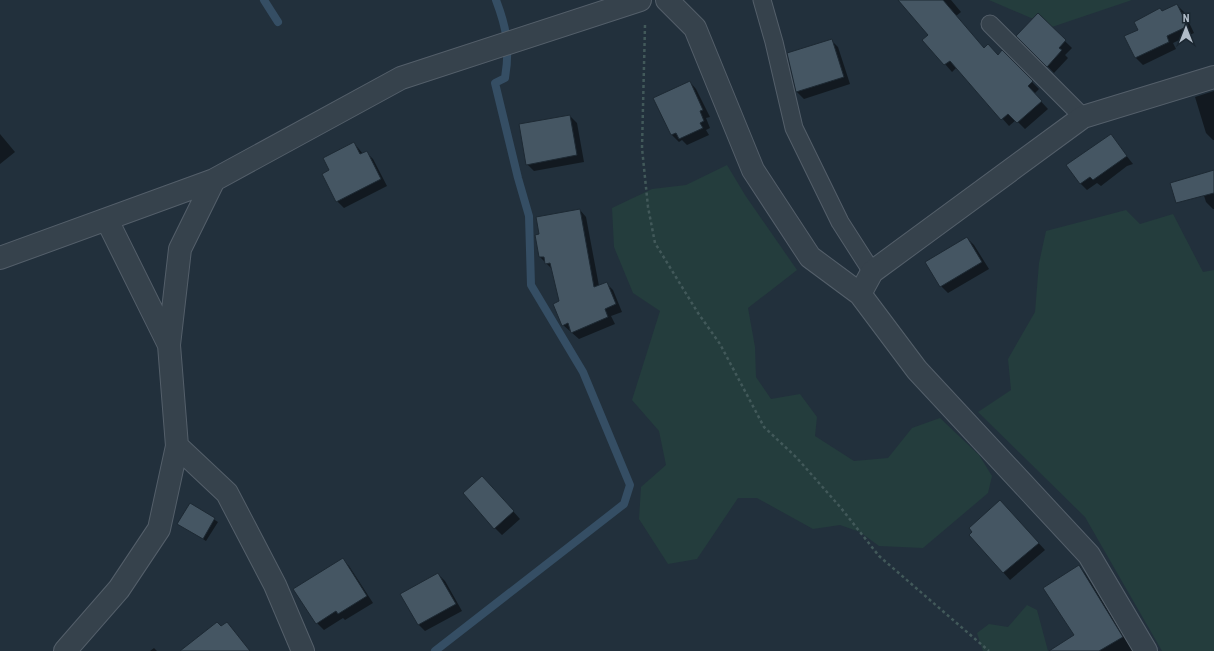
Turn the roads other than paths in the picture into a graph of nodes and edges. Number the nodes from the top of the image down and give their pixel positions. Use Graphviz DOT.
graph roads {
  1 [pos="640,0"];
  2 [pos="667,0"];
  3 [pos="762,0"];
  4 [pos="990,24"];
  5 [pos="1214,77"];
  6 [pos="1083,117"];
  7 [pos="214,180"];
  8 [pos="108,220"];
  9 [pos="0,258"];
  10 [pos="872,272"];
  11 [pos="860,294"];
  12 [pos="168,345"];
  13 [pos="177,446"];
  14 [pos="65,651"];
  15 [pos="303,651"];
  16 [pos="1146,651"];
  1 -- 7 [label="street"];
  2 -- 11 [label="street"];
  3 -- 10 [label="lane"];
  4 -- 6 [label="lane"];
  5 -- 6 [label="street"];
  6 -- 10 [label="street"];
  7 -- 8 [label="street"];
  7 -- 12 [label="street"];
  8 -- 9 [label="street"];
  8 -- 12 [label="street"];
  10 -- 11 [label="street"];
  11 -- 16 [label="street"];
  12 -- 13 [label="street"];
  13 -- 14 [label="street"];
  13 -- 15 [label="street"];
}
